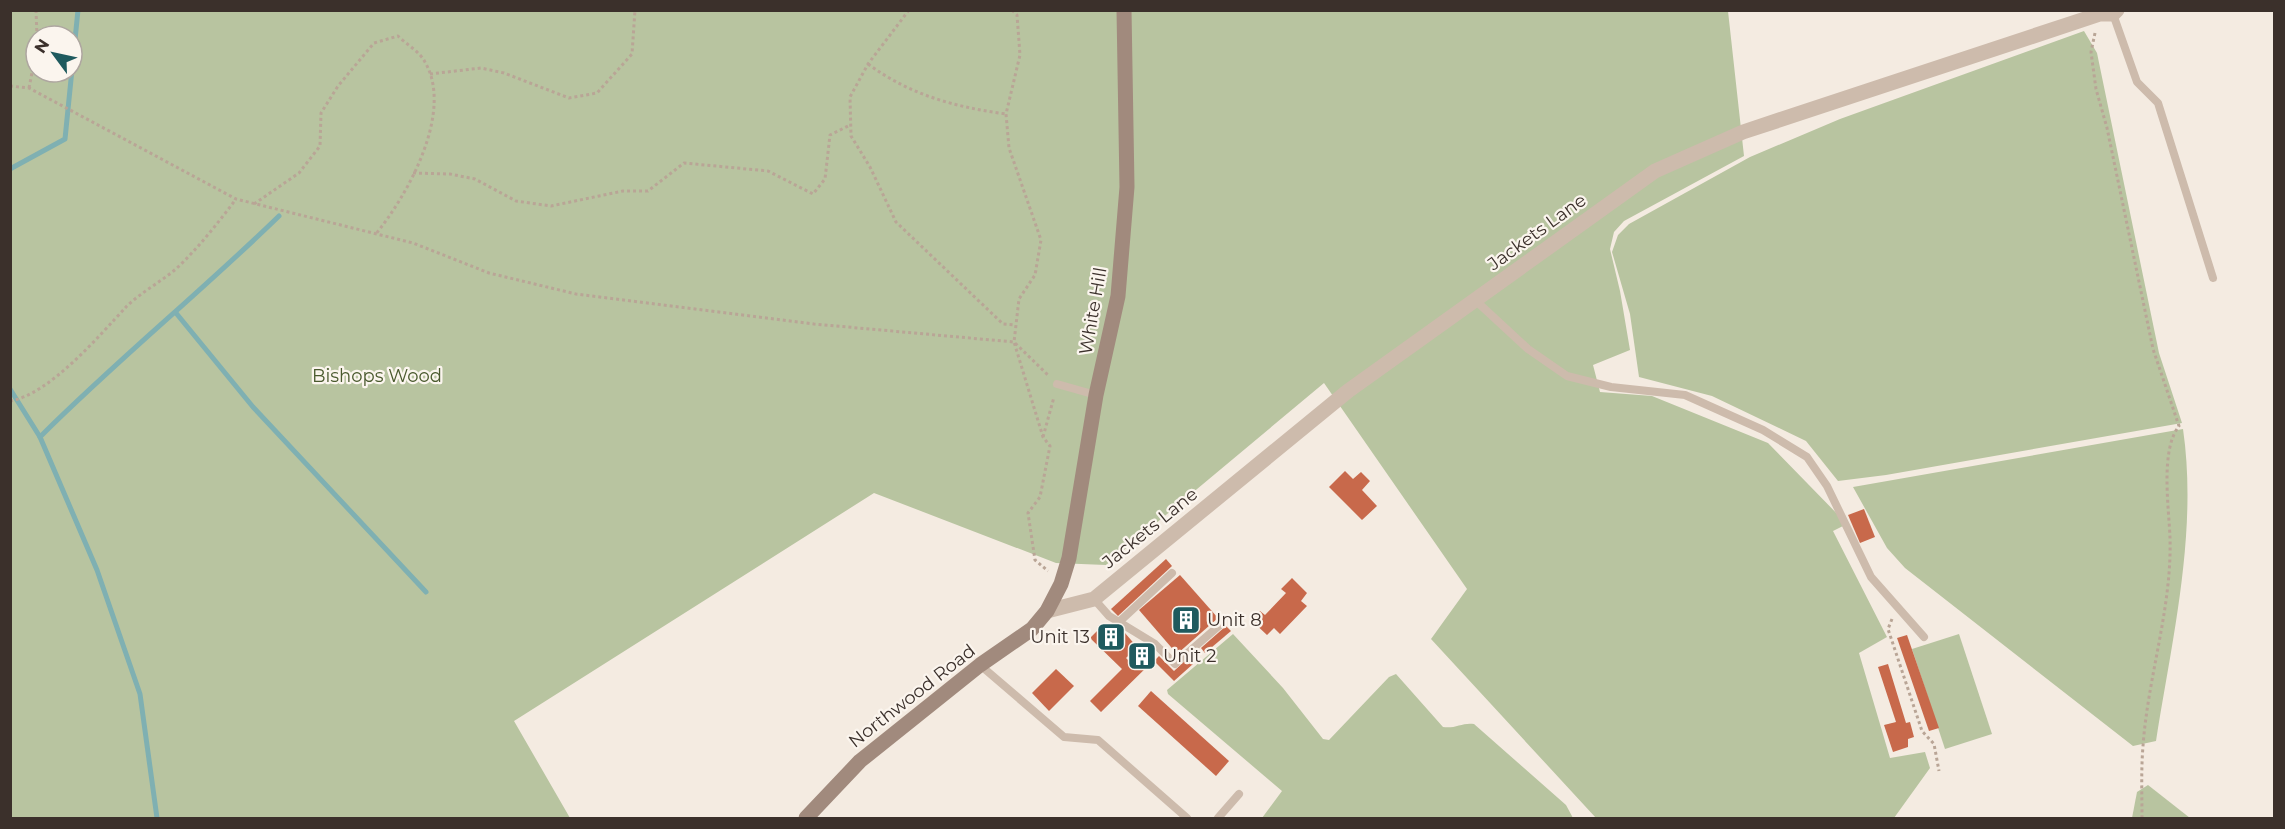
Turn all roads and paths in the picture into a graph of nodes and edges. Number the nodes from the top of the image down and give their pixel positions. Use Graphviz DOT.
graph roads {
  1 [pos="635,10"];
  2 [pos="909,10"];
  3 [pos="1012,10"];
  4 [pos="1124,10"];
  5 [pos="2110,13"];
  6 [pos="868,64"];
  7 [pos="430,74"];
  8 [pos="30,84"];
  9 [pos="10,86"];
  10 [pos="29,88"];
  11 [pos="1006,114"];
  12 [pos="850,124"];
  13 [pos="413,173"];
  14 [pos="236,199"];
  15 [pos="254,204"];
  16 [pos="375,235"];
  17 [pos="2213,278"];
  18 [pos="1475,300"];
  19 [pos="1014,326"];
  20 [pos="1014,342"];
  21 [pos="1057,384"];
  22 [pos="1096,395"];
  23 [pos="10,401"];
  24 [pos="1043,437"];
  25 [pos="1172,573"];
  26 [pos="1063,578"];
  27 [pos="1094,599"];
  28 [pos="1896,606"];
  29 [pos="1047,610"];
  30 [pos="1119,622"];
  31 [pos="1221,624"];
  32 [pos="1924,637"];
  33 [pos="980,665"];
  34 [pos="1939,771"];
  35 [pos="1239,794"];
  36 [pos="806,819"];
  37 [pos="1187,819"];
  38 [pos="1218,819"];
  39 [pos="2142,819"];
  1 -- 7 [label="path"];
  2 -- 6 [label="path"];
  3 -- 11 [label="path"];
  4 -- 22 [label="street, White Hill"];
  5 -- 17 [label="lane"];
  5 -- 18 [label="street, Jackets Lane"];
  5 -- 39 [label="path"];
  6 -- 11 [label="path"];
  6 -- 12 [label="path"];
  7 -- 13 [label="path"];
  7 -- 15 [label="path"];
  8 -- 10 [label="path"];
  9 -- 10 [label="path"];
  10 -- 14 [label="path"];
  11 -- 19 [label="path"];
  12 -- 13 [label="path"];
  12 -- 19 [label="path"];
  13 -- 16 [label="path"];
  14 -- 15 [label="path"];
  14 -- 23 [label="path"];
  15 -- 16 [label="path"];
  16 -- 20 [label="path"];
  18 -- 27 [label="street, Jackets Lane"];
  18 -- 28 [label="lane"];
  19 -- 20 [label="path"];
  20 -- 21 [label="path"];
  20 -- 24 [label="path"];
  21 -- 22 [label="lane"];
  21 -- 24 [label="path"];
  22 -- 26 [label="street, White Hill"];
  24 -- 26 [label="path"];
  25 -- 30 [label="lane"];
  26 -- 29 [label="street, White Hill"];
  27 -- 29 [label="street, Jackets Lane"];
  27 -- 30 [label="lane"];
  28 -- 32 [label="lane"];
  28 -- 34 [label="path"];
  29 -- 33 [label="street, Northwood Road"];
  30 -- 31 [label="lane"];
  33 -- 36 [label="street, Northwood Road"];
  33 -- 37 [label="lane"];
  35 -- 38 [label="lane"];
}
